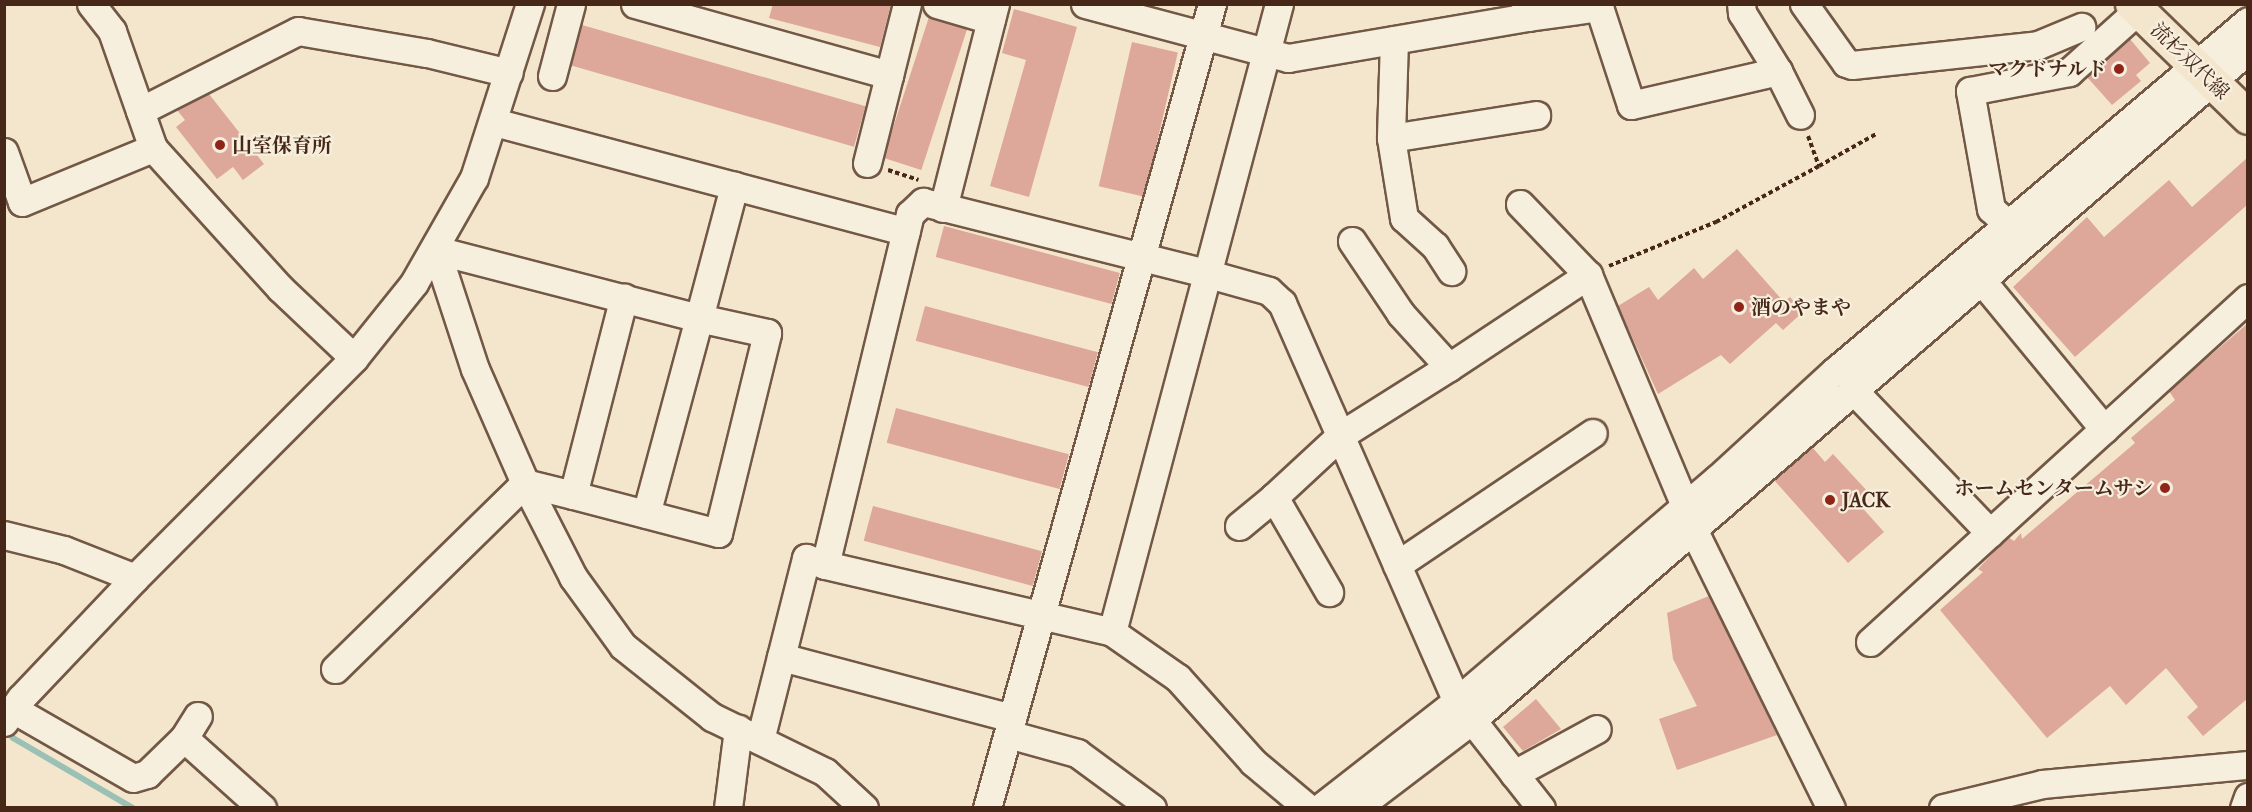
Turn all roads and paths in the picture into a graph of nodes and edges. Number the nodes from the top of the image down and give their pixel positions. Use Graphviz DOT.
graph roads {
  1 [pos="91,4"];
  2 [pos="531,4"];
  3 [pos="571,4"];
  4 [pos="636,4"];
  5 [pos="907,4"];
  6 [pos="937,4"];
  7 [pos="1085,4"];
  8 [pos="1212,4"];
  9 [pos="1280,4"];
  10 [pos="1741,4"];
  11 [pos="1804,4"];
  12 [pos="2135,7"];
  13 [pos="1526,11"];
  14 [pos="993,12"];
  15 [pos="2247,21"];
  16 [pos="2081,27"];
  17 [pos="1204,36"];
  18 [pos="1394,40"];
  19 [pos="2247,50"];
  20 [pos="1266,52"];
  21 [pos="1778,71"];
  22 [pos="509,73"];
  23 [pos="2203,74"];
  24 [pos="552,75"];
  25 [pos="889,75"];
  26 [pos="140,111"];
  27 [pos="1536,115"];
  28 [pos="1800,115"];
  29 [pos="2247,117"];
  30 [pos="494,122"];
  31 [pos="1876,134"];
  32 [pos="1391,138"];
  33 [pos="153,148"];
  34 [pos="4,153"];
  35 [pos="867,162"];
  36 [pos="1819,166"];
  37 [pos="734,186"];
  38 [pos="1520,204"];
  39 [pos="932,205"];
  40 [pos="2009,225"];
  41 [pos="906,232"];
  42 [pos="1352,241"];
  43 [pos="436,250"];
  44 [pos="1140,257"];
  45 [pos="1451,271"];
  46 [pos="1205,273"];
  47 [pos="1588,275"];
  48 [pos="1982,281"];
  49 [pos="624,297"];
  50 [pos="2247,298"];
  51 [pos="699,318"];
  52 [pos="354,358"];
  53 [pos="1449,367"];
  54 [pos="1853,390"];
  55 [pos="2104,429"];
  56 [pos="1593,433"];
  57 [pos="1341,435"];
  58 [pos="525,483"];
  59 [pos="573,495"];
  60 [pos="1274,497"];
  61 [pos="646,514"];
  62 [pos="1689,517"];
  63 [pos="1239,526"];
  64 [pos="1990,533"];
  65 [pos="4,535"];
  66 [pos="825,565"];
  67 [pos="1397,565"];
  68 [pos="135,578"];
  69 [pos="1329,592"];
  70 [pos="1040,617"];
  71 [pos="1112,632"];
  72 [pos="1870,642"];
  73 [pos="781,657"];
  74 [pos="336,669"];
  75 [pos="1464,710"];
  76 [pos="9,715"];
  77 [pos="1010,726"];
  78 [pos="1597,729"];
  79 [pos="749,734"];
  80 [pos="2247,765"];
  81 [pos="1514,774"];
  82 [pos="2247,797"];
  83 [pos="262,807"];
  84 [pos="728,807"];
  85 [pos="864,807"];
  86 [pos="987,807"];
  87 [pos="1152,807"];
  88 [pos="1308,807"];
  89 [pos="1320,807"];
  90 [pos="1356,807"];
  91 [pos="1541,807"];
  92 [pos="1832,807"];
  93 [pos="1943,807"];
  94 [pos="2244,807"];
  1 -- 26 [label="street"];
  2 -- 22 [label="street"];
  3 -- 24 [label="street"];
  4 -- 25 [label="street"];
  5 -- 25 [label="street"];
  6 -- 14 [label="street"];
  7 -- 17 [label="street"];
  8 -- 17 [label="street"];
  9 -- 20 [label="street"];
  10 -- 21 [label="street"];
  11 -- 16 [label="street"];
  12 -- 23 [label="main road, 流杉双代線"];
  12 -- 40 [label="street"];
  13 -- 18 [label="street"];
  13 -- 21 [label="street"];
  14 -- 39 [label="street"];
  15 -- 23 [label="street"];
  17 -- 20 [label="street"];
  17 -- 44 [label="street"];
  18 -- 20 [label="street"];
  18 -- 32 [label="street"];
  19 -- 23 [label="street"];
  20 -- 46 [label="street"];
  21 -- 28 [label="street"];
  22 -- 26 [label="street"];
  22 -- 30 [label="street"];
  23 -- 29 [label="main road, 流杉双代線"];
  23 -- 40 [label="street"];
  23 -- 48 [label="street"];
  25 -- 35 [label="street"];
  26 -- 33 [label="street"];
  27 -- 32 [label="street"];
  28 -- 36 [label="path"];
  30 -- 37 [label="street"];
  30 -- 43 [label="street"];
  31 -- 36 [label="path"];
  32 -- 45 [label="street"];
  33 -- 34 [label="street"];
  33 -- 52 [label="street"];
  35 -- 39 [label="path"];
  36 -- 47 [label="path"];
  37 -- 41 [label="street"];
  37 -- 51 [label="street"];
  38 -- 47 [label="street"];
  39 -- 41 [label="street"];
  39 -- 44 [label="street"];
  40 -- 62 [label="street"];
  41 -- 66 [label="street"];
  42 -- 53 [label="street"];
  43 -- 49 [label="street"];
  43 -- 52 [label="street"];
  43 -- 58 [label="street"];
  44 -- 46 [label="street"];
  44 -- 70 [label="street"];
  46 -- 57 [label="street"];
  46 -- 71 [label="street"];
  47 -- 53 [label="street"];
  47 -- 62 [label="street"];
  48 -- 54 [label="street"];
  48 -- 55 [label="street"];
  49 -- 51 [label="street"];
  49 -- 59 [label="street"];
  50 -- 55 [label="street"];
  51 -- 61 [label="street"];
  51 -- 61 [label="street"];
  52 -- 68 [label="street"];
  53 -- 57 [label="street"];
  54 -- 62 [label="street"];
  54 -- 64 [label="street"];
  55 -- 64 [label="street"];
  56 -- 67 [label="street"];
  57 -- 60 [label="street"];
  57 -- 67 [label="street"];
  58 -- 59 [label="street"];
  58 -- 74 [label="street"];
  58 -- 79 [label="street"];
  59 -- 61 [label="street"];
  60 -- 63 [label="street"];
  60 -- 69 [label="street"];
  62 -- 75 [label="street"];
  62 -- 92 [label="street"];
  64 -- 72 [label="street"];
  65 -- 68 [label="street"];
  66 -- 70 [label="street"];
  66 -- 73 [label="street"];
  67 -- 75 [label="street"];
  68 -- 76 [label="street"];
  70 -- 71 [label="street"];
  70 -- 77 [label="street"];
  71 -- 88 [label="street"];
  73 -- 77 [label="street"];
  73 -- 79 [label="street"];
  75 -- 81 [label="street"];
  75 -- 89 [label="street"];
  75 -- 90 [label="street"];
  76 -- 83 [label="street"];
  77 -- 86 [label="street"];
  77 -- 87 [label="street"];
  78 -- 81 [label="street"];
  79 -- 84 [label="street"];
  79 -- 85 [label="street"];
  80 -- 93 [label="street"];
  81 -- 91 [label="street"];
  82 -- 94 [label="street"];
}
